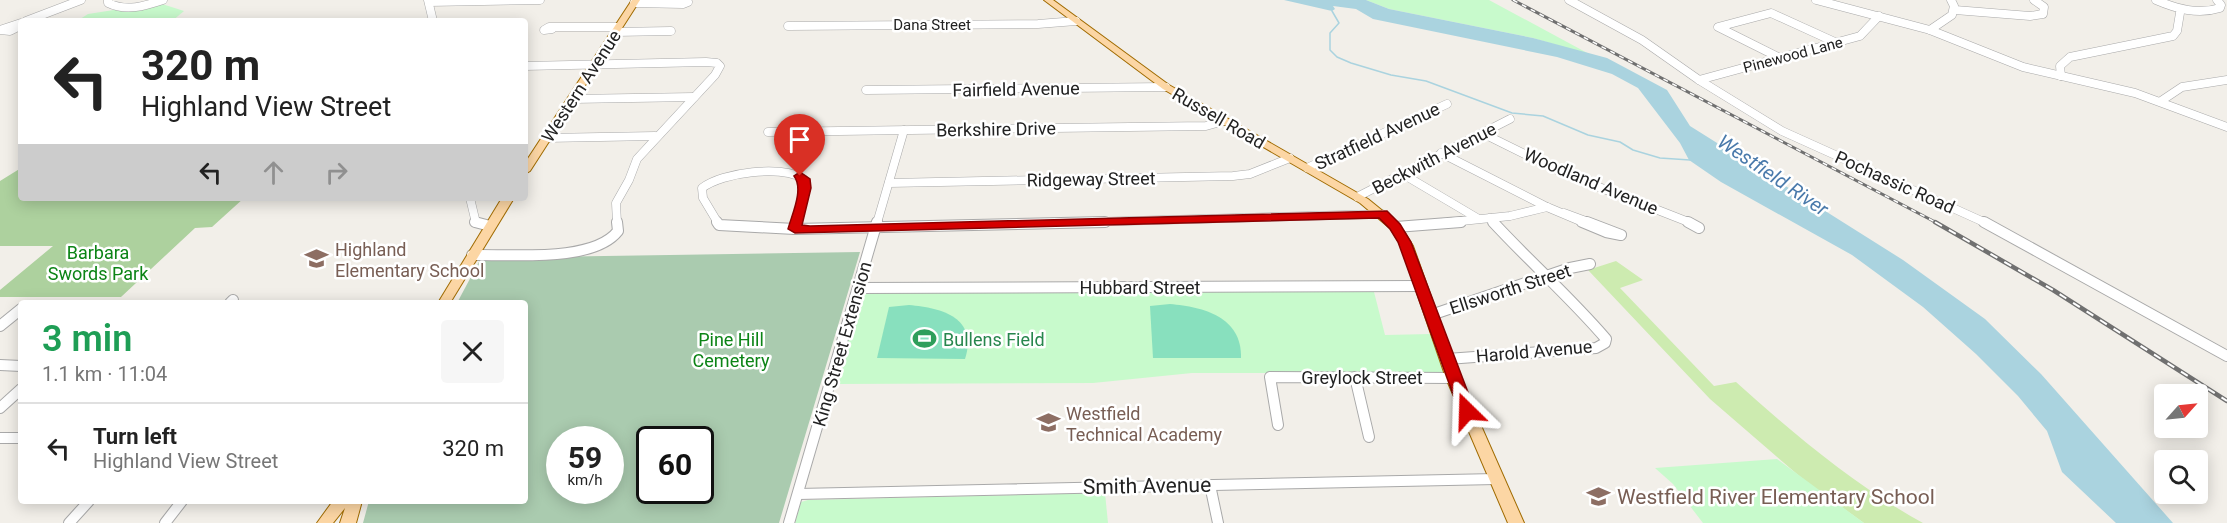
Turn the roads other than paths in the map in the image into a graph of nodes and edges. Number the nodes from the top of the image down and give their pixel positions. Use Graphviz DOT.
graph roads {
  1 [pos="81,0"];
  2 [pos="108,0"];
  3 [pos="163,0"];
  4 [pos="503,0"];
  5 [pos="540,0"];
  6 [pos="1048,0"];
  7 [pos="1569,0"];
  8 [pos="1816,0"];
  9 [pos="1951,0"];
  10 [pos="2034,0"];
  11 [pos="2156,0"];
  12 [pos="2217,0"];
  13 [pos="428,1"];
  14 [pos="635,2"];
  15 [pos="680,3"];
  16 [pos="2165,3"];
  17 [pos="1955,10"];
  18 [pos="2195,10"];
  19 [pos="2181,13"];
  20 [pos="1879,16"];
  21 [pos="34,18"];
  22 [pos="432,18"];
  23 [pos="1076,21"];
  24 [pos="788,26"];
  25 [pos="552,29"];
  26 [pos="617,30"];
  27 [pos="1930,30"];
  28 [pos="671,31"];
  29 [pos="1837,44"];
  30 [pos="1780,58"];
  31 [pos="594,64"];
  32 [pos="528,66"];
  33 [pos="2061,76"];
  34 [pos="1699,80"];
  35 [pos="2227,80"];
  36 [pos="1166,87"];
  37 [pos="866,90"];
  38 [pos="694,97"];
  39 [pos="572,99"];
  40 [pos="2161,101"];
  41 [pos="1447,104"];
  42 [pos="1510,119"];
  43 [pos="1224,121"];
  44 [pos="2227,127"];
  45 [pos="904,130"];
  46 [pos="768,132"];
  47 [pos="1482,133"];
  48 [pos="655,136"];
  49 [pos="546,138"];
  50 [pos="1441,153"];
  51 [pos="1290,158"];
  52 [pos="528,166"];
  53 [pos="1307,168"];
  54 [pos="1401,173"];
  55 [pos="889,183"];
  56 [pos="1357,197"];
  57 [pos="471,201"];
  58 [pos="506,201"];
  59 [pos="1547,207"];
  60 [pos="1564,213"];
  61 [pos="1382,214"];
  62 [pos="1479,218"];
  63 [pos="1490,218"];
  64 [pos="489,226"];
  65 [pos="1396,227"];
  66 [pos="876,228"];
  67 [pos="1700,228"];
  68 [pos="795,229"];
  69 [pos="472,255"];
  70 [pos="1590,264"];
  71 [pos="1548,277"];
  72 [pos="1421,286"];
  73 [pos="858,288"];
  74 [pos="446,300"];
  75 [pos="18,311"];
  76 [pos="1431,315"];
  77 [pos="0,326"];
  78 [pos="2227,356"];
  79 [pos="1447,359"];
  80 [pos="0,365"];
  81 [pos="18,366"];
  82 [pos="1355,377"];
  83 [pos="1453,378"];
  84 [pos="18,392"];
  85 [pos="0,408"];
  86 [pos="1278,424"];
  87 [pos="1369,437"];
  88 [pos="0,438"];
  89 [pos="18,438"];
  90 [pos="1496,479"];
  91 [pos="1210,485"];
  92 [pos="798,494"];
  93 [pos="85,504"];
  94 [pos="180,504"];
  95 [pos="339,504"];
  96 [pos="353,504"];
  97 [pos="69,523"];
  98 [pos="165,523"];
  99 [pos="325,523"];
  100 [pos="348,523"];
  101 [pos="789,523"];
  102 [pos="1218,523"];
  103 [pos="1516,523"];
  1 -- 21 [label="street"];
  2 -- 3 [label="street"];
  4 -- 5 [label="street"];
  4 -- 13 [label="street"];
  6 -- 23 [label="main road, Russell Road"];
  7 -- 34 [label="street, Pochassic Road"];
  8 -- 20 [label="street"];
  9 -- 17 [label="street"];
  10 -- 17 [label="street"];
  11 -- 16 [label="street"];
  12 -- 18 [label="street"];
  13 -- 22 [label="street"];
  14 -- 15 [label="street"];
  14 -- 26 [label="main road, Western Avenue"];
  16 -- 18 [label="street"];
  16 -- 19 [label="street"];
  17 -- 27 [label="street"];
  18 -- 19 [label="street"];
  19 -- 33 [label="street"];
  20 -- 27 [label="street"];
  20 -- 29 [label="street, Pinewood Lane"];
  23 -- 24 [label="street, Dana Street"];
  23 -- 36 [label="main road, Russell Road"];
  25 -- 26 [label="street"];
  26 -- 28 [label="street"];
  26 -- 31 [label="main road, Western Avenue"];
  27 -- 33 [label="street"];
  29 -- 30 [label="street, Pinewood Lane"];
  29 -- 30 [label="street"];
  30 -- 34 [label="street, Pinewood Lane"];
  31 -- 32 [label="street"];
  31 -- 38 [label="street"];
  31 -- 39 [label="main road, Western Avenue"];
  33 -- 40 [label="street"];
  34 -- 78 [label="street, Pochassic Road"];
  35 -- 40 [label="street"];
  36 -- 37 [label="street, Fairfield Avenue"];
  36 -- 43 [label="main road, Russell Road"];
  38 -- 39 [label="street"];
  38 -- 48 [label="street"];
  39 -- 49 [label="main road, Western Avenue"];
  40 -- 44 [label="street"];
  41 -- 53 [label="street, Stratfield Avenue"];
  42 -- 47 [label="street, Beckwith Avenue"];
  43 -- 45 [label="street, Berkshire Drive"];
  43 -- 51 [label="main road, Russell Road"];
  45 -- 46 [label="street, Berkshire Drive"];
  45 -- 55 [label="street, King Street Extension"];
  47 -- 50 [label="street, Beckwith Avenue"];
  47 -- 67 [label="street, Woodland Avenue"];
  48 -- 49 [label="street"];
  48 -- 69 [label="street"];
  49 -- 52 [label="main road, Western Avenue"];
  50 -- 54 [label="street, Beckwith Avenue"];
  50 -- 59 [label="street"];
  51 -- 53 [label="main road, Russell Road"];
  51 -- 55 [label="street, Ridgeway Street"];
  53 -- 56 [label="main road, Russell Road"];
  54 -- 56 [label="street, Beckwith Avenue"];
  54 -- 62 [label="street"];
  55 -- 66 [label="street, King Street Extension"];
  56 -- 61 [label="main road, Russell Road"];
  57 -- 64 [label="street"];
  58 -- 64 [label="main road"];
  59 -- 60 [label="street"];
  59 -- 63 [label="street"];
  60 -- 60 [label="street"];
  61 -- 65 [label="main road, Russell Road"];
  61 -- 66 [label="street"];
  62 -- 63 [label="street"];
  62 -- 65 [label="street"];
  63 -- 71 [label="street"];
  64 -- 69 [label="main road"];
  65 -- 72 [label="main road"];
  66 -- 68 [label="street"];
  66 -- 73 [label="street, King Street Extension"];
  68 -- 68 [label="street"];
  69 -- 74 [label="main road"];
  70 -- 71 [label="street, Ellsworth Street"];
  71 -- 76 [label="street, Ellsworth Street"];
  71 -- 79 [label="street, Harold Avenue"];
  72 -- 73 [label="street, Hubbard Street"];
  72 -- 76 [label="main road"];
  73 -- 92 [label="street, King Street Extension"];
  75 -- 77 [label="street"];
  76 -- 79 [label="main road"];
  79 -- 83 [label="main road"];
  80 -- 81 [label="street"];
  82 -- 83 [label="street, Greylock Street"];
  82 -- 86 [label="street, Greylock Street"];
  82 -- 87 [label="street"];
  83 -- 90 [label="main road"];
  84 -- 85 [label="street"];
  88 -- 89 [label="street"];
  90 -- 91 [label="street, Smith Avenue"];
  90 -- 103 [label="main road"];
  91 -- 92 [label="street, Smith Avenue"];
  91 -- 102 [label="street"];
  92 -- 101 [label="street, King Street Extension"];
  93 -- 97 [label="street"];
  94 -- 98 [label="street"];
  95 -- 99 [label="main road"];
  96 -- 100 [label="main road"];
}
